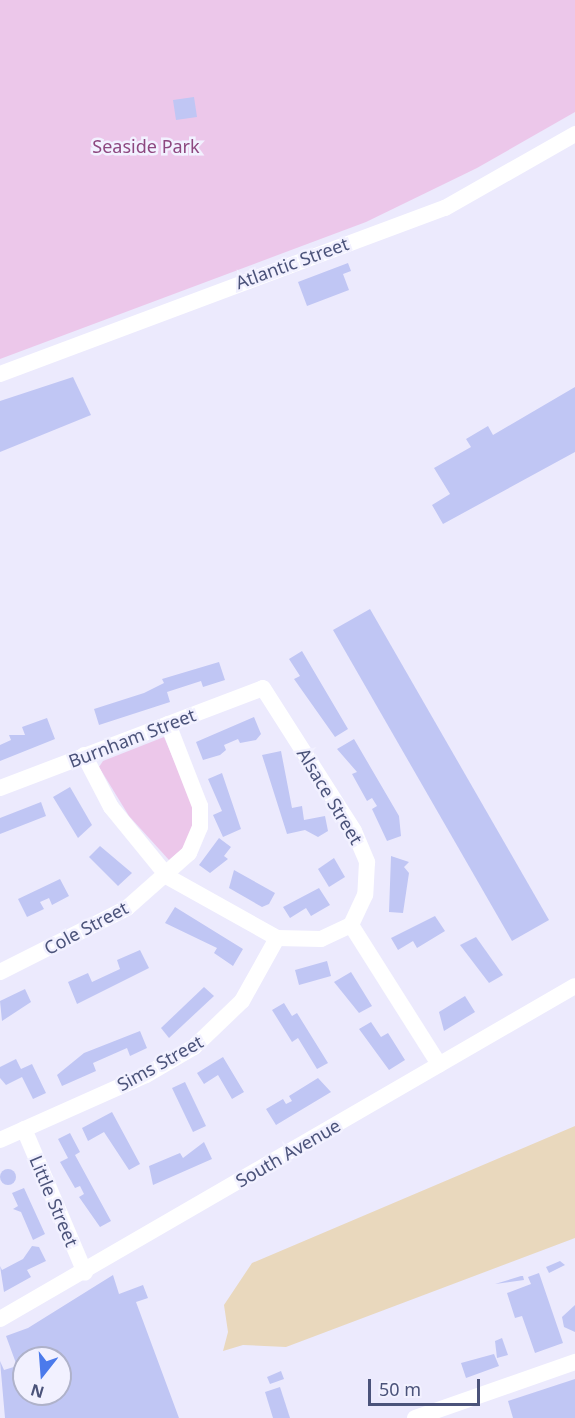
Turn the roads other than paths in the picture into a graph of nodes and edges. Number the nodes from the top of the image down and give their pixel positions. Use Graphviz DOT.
graph roads {
  1 [pos="575,134"];
  2 [pos="0,374"];
  3 [pos="263,688"];
  4 [pos="168,724"];
  5 [pos="84,755"];
  6 [pos="0,789"];
  7 [pos="168,877"];
  8 [pos="351,925"];
  9 [pos="277,938"];
  10 [pos="0,972"];
  11 [pos="575,986"];
  12 [pos="440,1064"];
  13 [pos="24,1129"];
  14 [pos="0,1140"];
  15 [pos="85,1273"];
  16 [pos="0,1320"];
  17 [pos="575,1362"];
  18 [pos="417,1418"];
  1 -- 2 [label="street, Atlantic Street"];
  3 -- 4 [label="street, Burnham Street"];
  3 -- 8 [label="street, Alsace Street"];
  4 -- 5 [label="street, Burnham Street"];
  4 -- 7 [label="street, Cole Street"];
  5 -- 6 [label="street, Burnham Street"];
  5 -- 7 [label="street"];
  7 -- 9 [label="street"];
  7 -- 10 [label="street, Cole Street"];
  8 -- 9 [label="street"];
  8 -- 12 [label="street"];
  9 -- 13 [label="street, Sims Street"];
  11 -- 12 [label="street, South Avenue"];
  12 -- 15 [label="street, South Avenue"];
  13 -- 14 [label="street, Sims Street"];
  13 -- 15 [label="street, Little Street"];
  15 -- 16 [label="street, South Avenue"];
  17 -- 18 [label="street"];
}
